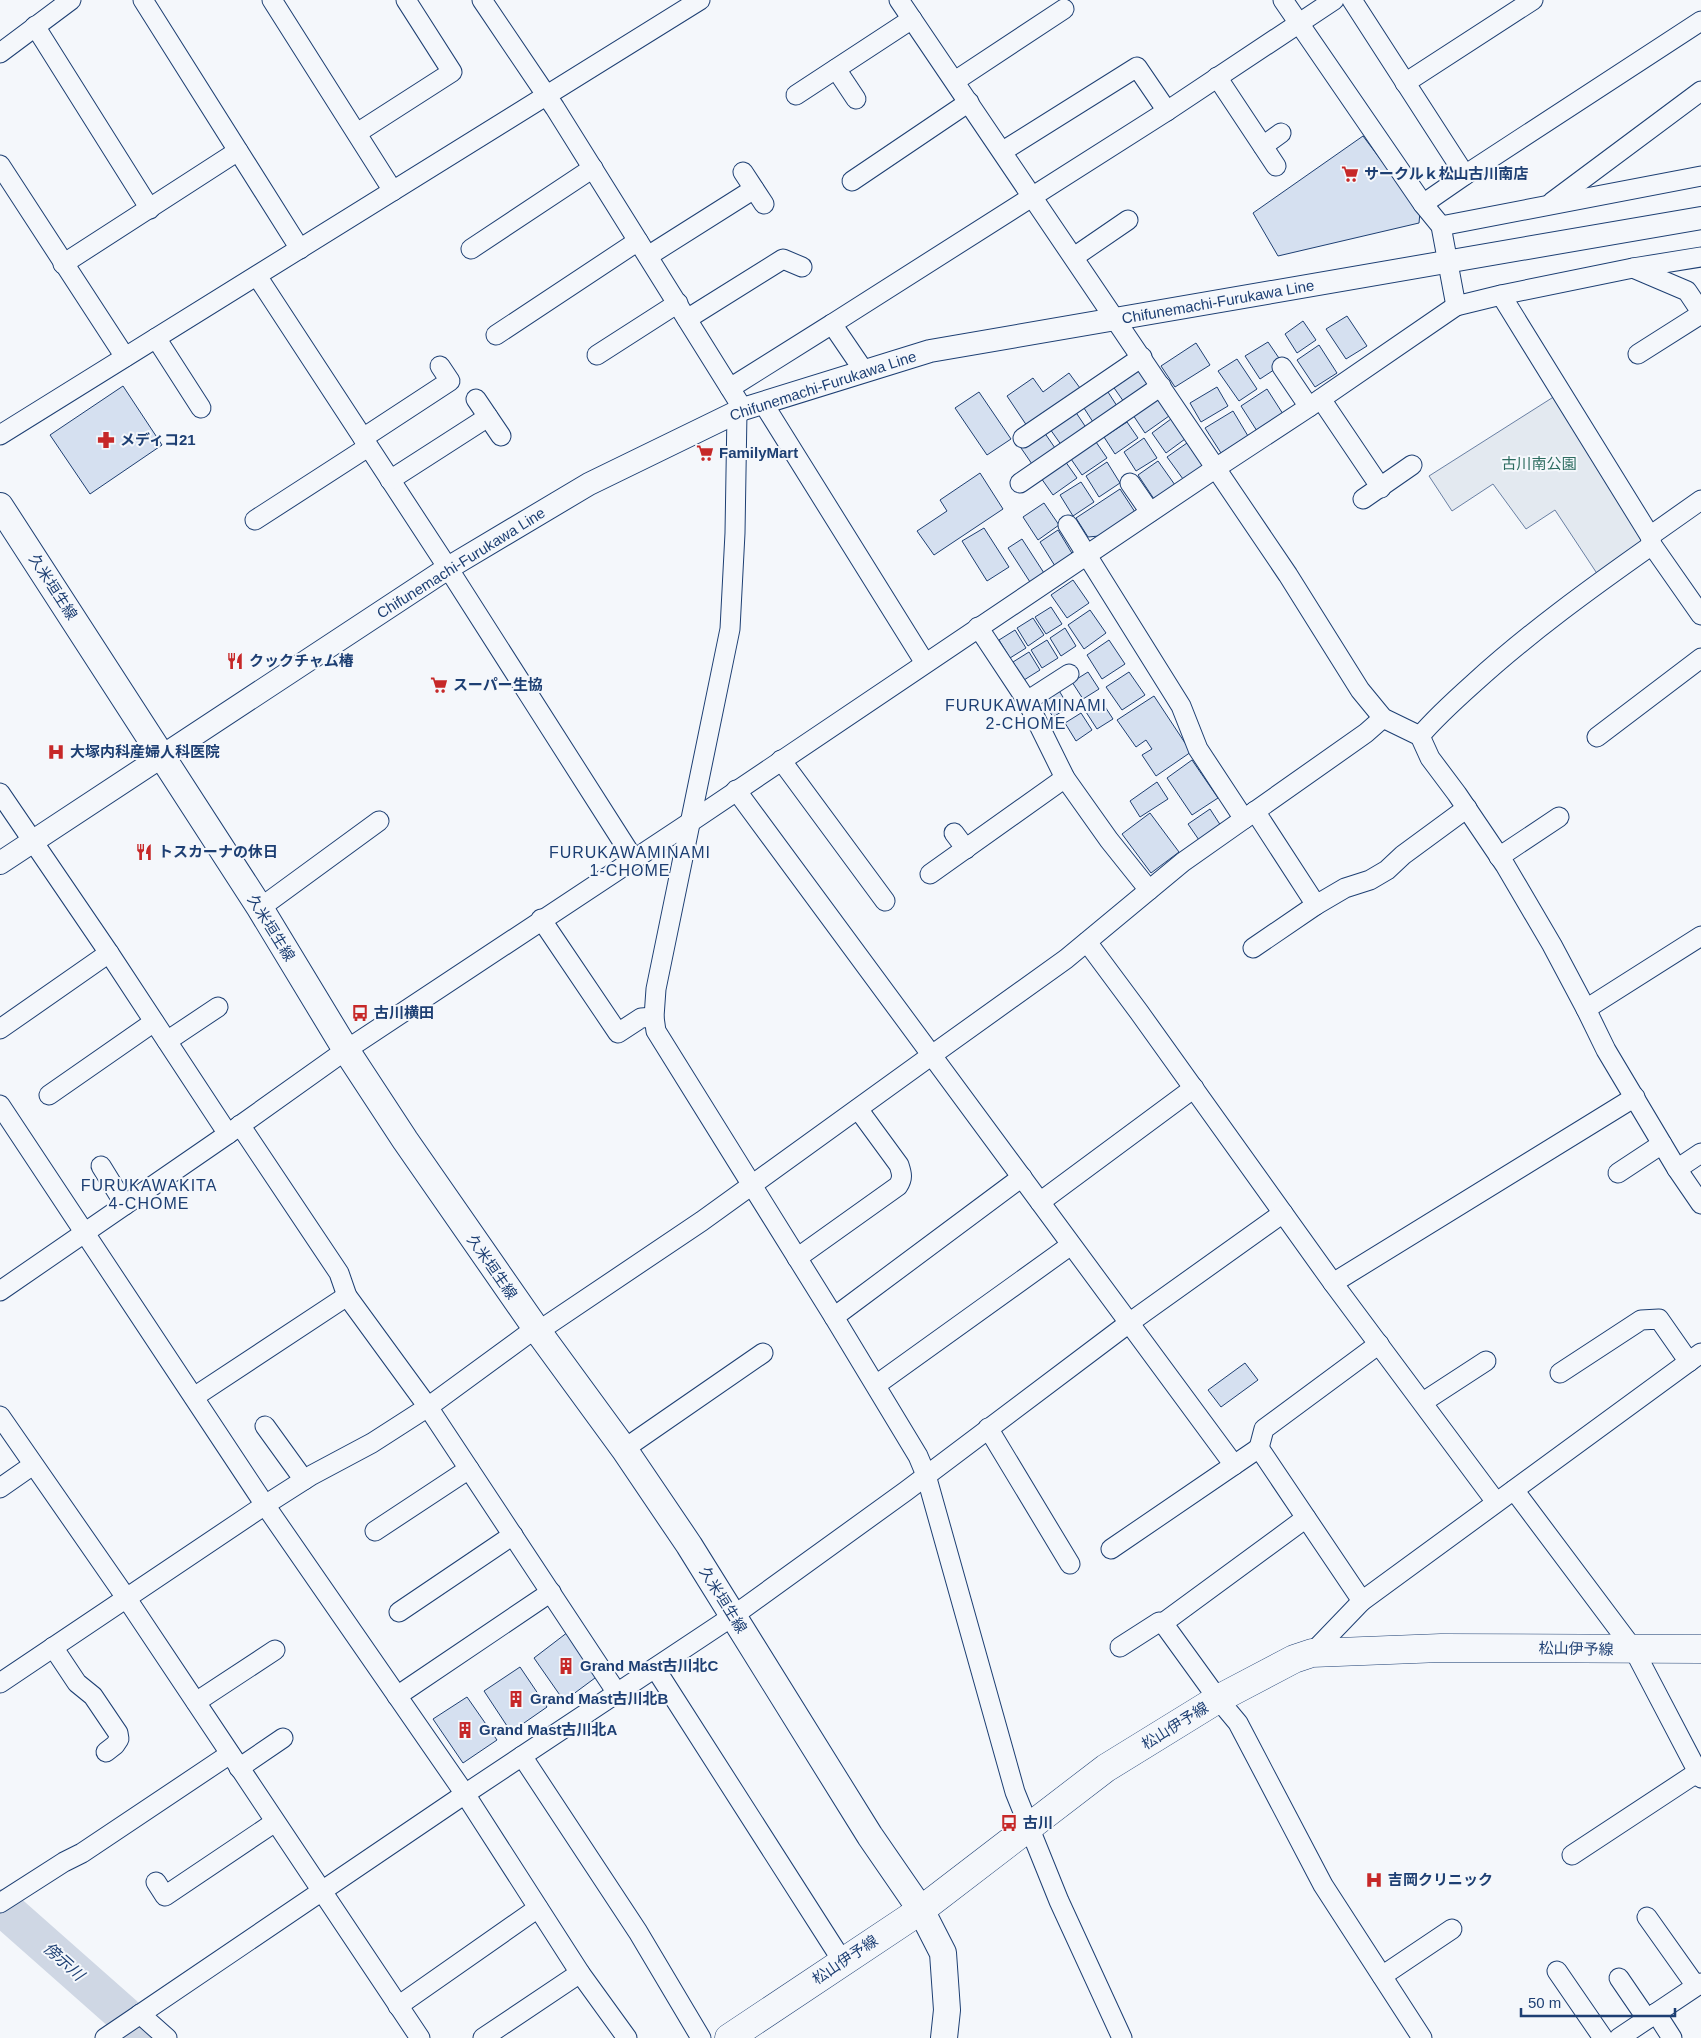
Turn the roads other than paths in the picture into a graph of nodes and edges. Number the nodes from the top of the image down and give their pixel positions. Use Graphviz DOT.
graph roads {
  1 [pos="71,0"];
  2 [pos="143,0"];
  3 [pos="272,0"];
  4 [pos="406,0"];
  5 [pos="482,0"];
  6 [pos="700,0"];
  7 [pos="1283,0"];
  8 [pos="1334,0"];
  9 [pos="1352,0"];
  10 [pos="1534,0"];
  11 [pos="909,7"];
  12 [pos="1064,9"];
  13 [pos="1701,21"];
  14 [pos="1298,24"];
  15 [pos="36,26"];
  16 [pos="0,52"];
  17 [pos="836,69"];
  18 [pos="1217,77"];
  19 [pos="955,81"];
  20 [pos="1405,83"];
  21 [pos="1701,91"];
  22 [pos="796,95"];
  23 [pos="547,96"];
  24 [pos="856,99"];
  25 [pos="970,102"];
  26 [pos="1167,110"];
  27 [pos="357,133"];
  28 [pos="1281,133"];
  29 [pos="1263,146"];
  30 [pos="1003,150"];
  31 [pos="238,151"];
  32 [pos="0,165"];
  33 [pos="1276,166"];
  34 [pos="592,168"];
  35 [pos="743,172"];
  36 [pos="1465,174"];
  37 [pos="1701,176"];
  38 [pos="852,181"];
  39 [pos="754,189"];
  40 [pos="393,191"];
  41 [pos="1033,196"];
  42 [pos="764,204"];
  43 [pos="1423,204"];
  44 [pos="1547,205"];
  45 [pos="150,209"];
  46 [pos="1701,218"];
  47 [pos="1128,220"];
  48 [pos="1441,226"];
  49 [pos="300,249"];
  50 [pos="471,249"];
  51 [pos="643,249"];
  52 [pos="1074,257"];
  53 [pos="1701,257"];
  54 [pos="1448,262"];
  55 [pos="62,264"];
  56 [pos="802,267"];
  57 [pos="1633,268"];
  58 [pos="257,276"];
  59 [pos="1501,296"];
  60 [pos="1699,305"];
  61 [pos="1456,306"];
  62 [pos="682,311"];
  63 [pos="1117,320"];
  64 [pos="832,324"];
  65 [pos="496,335"];
  66 [pos="156,338"];
  67 [pos="1638,354"];
  68 [pos="597,355"];
  69 [pos="1142,357"];
  70 [pos="124,358"];
  71 [pos="440,366"];
  72 [pos="1282,367"];
  73 [pos="864,371"];
  74 [pos="1161,386"];
  75 [pos="730,388"];
  76 [pos="476,398"];
  77 [pos="1315,403"];
  78 [pos="201,408"];
  79 [pos="748,408"];
  80 [pos="488,417"];
  81 [pos="0,435"];
  82 [pos="501,436"];
  83 [pos="1023,438"];
  84 [pos="365,442"];
  85 [pos="1412,466"];
  86 [pos="1216,468"];
  87 [pos="390,480"];
  88 [pos="1020,483"];
  89 [pos="1130,483"];
  90 [pos="1380,488"];
  91 [pos="1363,500"];
  92 [pos="1701,500"];
  93 [pos="0,506"];
  94 [pos="1150,512"];
  95 [pos="255,520"];
  96 [pos="1068,525"];
  97 [pos="1651,541"];
  98 [pos="1086,554"];
  99 [pos="448,568"];
  100 [pos="1701,614"];
  101 [pos="978,627"];
  102 [pos="1701,658"];
  103 [pos="925,663"];
  104 [pos="1069,674"];
  105 [pos="1027,701"];
  106 [pos="1383,718"];
  107 [pos="1420,736"];
  108 [pos="1597,737"];
  109 [pos="162,757"];
  110 [pos="781,760"];
  111 [pos="1065,778"];
  112 [pos="736,790"];
  113 [pos="0,793"];
  114 [pos="1466,808"];
  115 [pos="1250,815"];
  116 [pos="1559,817"];
  117 [pos="379,822"];
  118 [pos="689,823"];
  119 [pos="954,833"];
  120 [pos="33,842"];
  121 [pos="966,849"];
  122 [pos="1499,857"];
  123 [pos="633,858"];
  124 [pos="0,864"];
  125 [pos="930,874"];
  126 [pos="1149,890"];
  127 [pos="884,901"];
  128 [pos="1316,905"];
  129 [pos="260,908"];
  130 [pos="541,919"];
  131 [pos="1701,936"];
  132 [pos="1087,942"];
  133 [pos="1253,948"];
  134 [pos="109,953"];
  135 [pos="218,1007"];
  136 [pos="1586,1008"];
  137 [pos="654,1017"];
  138 [pos="154,1022"];
  139 [pos="0,1028"];
  140 [pos="167,1041"];
  141 [pos="346,1050"];
  142 [pos="932,1055"];
  143 [pos="1194,1088"];
  144 [pos="49,1095"];
  145 [pos="1635,1097"];
  146 [pos="0,1105"];
  147 [pos="858,1109"];
  148 [pos="234,1129"];
  149 [pos="1662,1144"];
  150 [pos="1701,1153"];
  151 [pos="100,1166"];
  152 [pos="1677,1169"];
  153 [pos="1618,1173"];
  154 [pos="1022,1177"];
  155 [pos="753,1185"];
  156 [pos="1040,1202"];
  157 [pos="1701,1204"];
  158 [pos="125,1205"];
  159 [pos="1283,1213"];
  160 [pos="86,1233"];
  161 [pos="1071,1245"];
  162 [pos="797,1258"];
  163 [pos="1333,1283"];
  164 [pos="0,1291"];
  165 [pos="347,1296"];
  166 [pos="834,1317"];
  167 [pos="1129,1323"];
  168 [pos="537,1330"];
  169 [pos="1379,1344"];
  170 [pos="763,1354"];
  171 [pos="1695,1357"];
  172 [pos="1486,1361"];
  173 [pos="1560,1373"];
  174 [pos="876,1385"];
  175 [pos="194,1397"];
  176 [pos="1422,1402"];
  177 [pos="428,1406"];
  178 [pos="0,1416"];
  179 [pos="265,1426"];
  180 [pos="988,1428"];
  181 [pos="1259,1448"];
  182 [pos="624,1449"];
  183 [pos="33,1465"];
  184 [pos="1234,1465"];
  185 [pos="469,1469"];
  186 [pos="926,1475"];
  187 [pos="304,1480"];
  188 [pos="0,1488"];
  189 [pos="1514,1490"];
  190 [pos="1496,1502"];
  191 [pos="266,1505"];
  192 [pos="1306,1518"];
  193 [pos="376,1531"];
  194 [pos="513,1535"];
  195 [pos="1111,1549"];
  196 [pos="1070,1564"];
  197 [pos="551,1592"];
  198 [pos="127,1599"];
  199 [pos="1362,1601"];
  200 [pos="399,1612"];
  201 [pos="733,1616"];
  202 [pos="1163,1623"];
  203 [pos="1120,1647"];
  204 [pos="53,1648"];
  205 [pos="1701,1649"];
  206 [pos="275,1650"];
  207 [pos="1634,1650"];
  208 [pos="1312,1653"];
  209 [pos="655,1668"];
  210 [pos="0,1683"];
  211 [pos="617,1693"];
  212 [pos="397,1696"];
  213 [pos="1218,1699"];
  214 [pos="196,1702"];
  215 [pos="283,1738"];
  216 [pos="106,1752"];
  217 [pos="522,1756"];
  218 [pos="235,1761"];
  219 [pos="1699,1775"];
  220 [pos="465,1794"];
  221 [pos="276,1822"];
  222 [pos="1029,1826"];
  223 [pos="1572,1856"];
  224 [pos="156,1882"];
  225 [pos="322,1891"];
  226 [pos="0,1903"];
  227 [pos="538,1908"];
  228 [pos="921,1910"];
  229 [pos="1647,1917"];
  230 [pos="1452,1929"];
  231 [pos="843,1962"];
  232 [pos="1557,1971"];
  233 [pos="580,1973"];
  234 [pos="1382,1976"];
  235 [pos="1618,1978"];
  236 [pos="1699,1984"];
  237 [pos="398,2006"];
  238 [pos="140,2014"];
  239 [pos="1651,2016"];
  240 [pos="1115,2035"];
  241 [pos="105,2038"];
  242 [pos="167,2038"];
  243 [pos="420,2038"];
  244 [pos="482,2038"];
  245 [pos="627,2038"];
  246 [pos="701,2038"];
  247 [pos="728,2038"];
  248 [pos="944,2038"];
  249 [pos="1422,2038"];
  250 [pos="1602,2038"];
  251 [pos="1619,2038"];
  252 [pos="1672,2038"];
  1 -- 15 [label="street"];
  2 -- 31 [label="street"];
  3 -- 27 [label="street"];
  4 -- 27 [label="street"];
  5 -- 23 [label="street"];
  6 -- 23 [label="street"];
  7 -- 14 [label="street"];
  8 -- 14 [label="street"];
  9 -- 20 [label="street"];
  10 -- 20 [label="street"];
  11 -- 17 [label="street"];
  11 -- 19 [label="street"];
  12 -- 19 [label="street"];
  13 -- 36 [label="street"];
  14 -- 18 [label="street"];
  14 -- 43 [label="street"];
  15 -- 16 [label="street"];
  15 -- 45 [label="street"];
  17 -- 22 [label="street"];
  17 -- 24 [label="street"];
  18 -- 26 [label="street"];
  18 -- 29 [label="street"];
  19 -- 25 [label="street"];
  20 -- 36 [label="street"];
  21 -- 44 [label="street"];
  23 -- 34 [label="street"];
  23 -- 40 [label="street"];
  25 -- 30 [label="street"];
  25 -- 38 [label="street"];
  26 -- 30 [label="street"];
  26 -- 41 [label="street"];
  27 -- 40 [label="street"];
  28 -- 29 [label="street"];
  29 -- 33 [label="street"];
  30 -- 41 [label="street"];
  31 -- 45 [label="street"];
  31 -- 49 [label="street"];
  32 -- 55 [label="street"];
  34 -- 50 [label="street"];
  34 -- 51 [label="street"];
  35 -- 39 [label="street"];
  36 -- 43 [label="street"];
  37 -- 44 [label="street"];
  39 -- 42 [label="street"];
  39 -- 51 [label="street"];
  40 -- 49 [label="street"];
  41 -- 52 [label="street"];
  41 -- 64 [label="street"];
  43 -- 48 [label="street"];
  44 -- 48 [label="street"];
  45 -- 55 [label="street"];
  46 -- 54 [label="street, Chifunemachi-Furukawa Line"];
  47 -- 52 [label="street"];
  48 -- 54 [label="street"];
  49 -- 58 [label="street"];
  51 -- 62 [label="street"];
  51 -- 65 [label="street"];
  52 -- 63 [label="street"];
  53 -- 57 [label="street"];
  54 -- 61 [label="street"];
  54 -- 63 [label="street, Chifunemachi-Furukawa Line"];
  55 -- 70 [label="street"];
  56 -- 62 [label="street"];
  57 -- 59 [label="street"];
  57 -- 60 [label="street"];
  58 -- 66 [label="street"];
  58 -- 84 [label="street"];
  59 -- 61 [label="street"];
  59 -- 97 [label="street"];
  60 -- 67 [label="street"];
  61 -- 77 [label="street"];
  62 -- 68 [label="street"];
  62 -- 75 [label="street"];
  63 -- 69 [label="street"];
  63 -- 73 [label="street, Chifunemachi-Furukawa Line"];
  64 -- 73 [label="street"];
  64 -- 75 [label="street"];
  66 -- 70 [label="street"];
  66 -- 78 [label="street"];
  69 -- 74 [label="street"];
  69 -- 83 [label="street"];
  70 -- 81 [label="street"];
  71 -- 84 [label="street"];
  72 -- 77 [label="street"];
  73 -- 79 [label="street, Chifunemachi-Furukawa Line"];
  74 -- 86 [label="street"];
  74 -- 88 [label="street"];
  75 -- 79 [label="street"];
  76 -- 80 [label="street"];
  77 -- 86 [label="street"];
  77 -- 90 [label="street"];
  79 -- 99 [label="street, Chifunemachi-Furukawa Line"];
  79 -- 103 [label="street"];
  79 -- 118 [label="street"];
  80 -- 82 [label="street"];
  80 -- 87 [label="street"];
  84 -- 87 [label="street"];
  84 -- 95 [label="street"];
  85 -- 90 [label="street"];
  86 -- 94 [label="street"];
  86 -- 106 [label="street"];
  87 -- 99 [label="street"];
  89 -- 94 [label="street"];
  90 -- 91 [label="street"];
  92 -- 97 [label="street"];
  93 -- 109 [label="main road, 久米垣生線"];
  94 -- 98 [label="street"];
  96 -- 98 [label="street"];
  97 -- 100 [label="street"];
  97 -- 107 [label="street"];
  98 -- 101 [label="street"];
  98 -- 115 [label="street"];
  99 -- 109 [label="street, Chifunemachi-Furukawa Line"];
  99 -- 123 [label="street"];
  101 -- 103 [label="street"];
  101 -- 105 [label="street"];
  102 -- 108 [label="street"];
  103 -- 110 [label="street"];
  104 -- 105 [label="street"];
  105 -- 111 [label="street"];
  106 -- 107 [label="street"];
  106 -- 115 [label="street"];
  107 -- 114 [label="street"];
  109 -- 120 [label="street, Chifunemachi-Furukawa Line"];
  109 -- 129 [label="main road, 久米垣生線"];
  110 -- 112 [label="street"];
  110 -- 127 [label="street"];
  111 -- 121 [label="street"];
  111 -- 126 [label="street"];
  112 -- 118 [label="street"];
  112 -- 142 [label="street"];
  113 -- 120 [label="street"];
  114 -- 122 [label="street"];
  114 -- 128 [label="street"];
  115 -- 126 [label="street"];
  115 -- 128 [label="street"];
  116 -- 122 [label="street"];
  117 -- 129 [label="street"];
  118 -- 123 [label="street"];
  118 -- 137 [label="street"];
  119 -- 121 [label="street"];
  120 -- 124 [label="street, Chifunemachi-Furukawa Line"];
  120 -- 134 [label="street"];
  121 -- 125 [label="street"];
  122 -- 136 [label="street"];
  123 -- 130 [label="street"];
  126 -- 132 [label="street"];
  128 -- 133 [label="street"];
  129 -- 141 [label="main road, 久米垣生線"];
  130 -- 137 [label="street"];
  130 -- 141 [label="street"];
  131 -- 136 [label="street"];
  132 -- 142 [label="street"];
  132 -- 143 [label="street"];
  134 -- 138 [label="street"];
  134 -- 139 [label="street"];
  135 -- 140 [label="street"];
  136 -- 145 [label="street"];
  137 -- 155 [label="street"];
  138 -- 140 [label="street"];
  138 -- 144 [label="street"];
  140 -- 148 [label="street"];
  141 -- 148 [label="street"];
  141 -- 168 [label="main road, 久米垣生線"];
  142 -- 147 [label="street"];
  142 -- 154 [label="street"];
  143 -- 156 [label="street"];
  143 -- 159 [label="street"];
  145 -- 149 [label="street"];
  145 -- 163 [label="street"];
  146 -- 160 [label="street"];
  147 -- 155 [label="street"];
  147 -- 162 [label="street"];
  148 -- 158 [label="street"];
  148 -- 165 [label="street"];
  149 -- 152 [label="street"];
  149 -- 153 [label="street"];
  150 -- 152 [label="street"];
  151 -- 158 [label="street"];
  152 -- 157 [label="street"];
  154 -- 156 [label="street"];
  154 -- 166 [label="street"];
  155 -- 162 [label="street"];
  155 -- 168 [label="street"];
  156 -- 161 [label="street"];
  158 -- 160 [label="street"];
  159 -- 163 [label="street"];
  159 -- 167 [label="street"];
  160 -- 164 [label="street"];
  160 -- 175 [label="street"];
  161 -- 167 [label="street"];
  161 -- 174 [label="street"];
  162 -- 166 [label="street"];
  163 -- 169 [label="street"];
  165 -- 175 [label="street"];
  165 -- 177 [label="street"];
  166 -- 174 [label="street"];
  167 -- 180 [label="street"];
  167 -- 184 [label="street"];
  168 -- 177 [label="street"];
  168 -- 182 [label="main road, 久米垣生線"];
  169 -- 176 [label="street"];
  169 -- 181 [label="street"];
  170 -- 182 [label="street"];
  171 -- 173 [label="street"];
  171 -- 189 [label="street"];
  172 -- 176 [label="street"];
  174 -- 186 [label="street"];
  175 -- 191 [label="street"];
  176 -- 190 [label="street"];
  177 -- 185 [label="street"];
  177 -- 187 [label="street"];
  178 -- 183 [label="street"];
  179 -- 187 [label="street"];
  180 -- 186 [label="street"];
  180 -- 196 [label="street"];
  181 -- 184 [label="street"];
  181 -- 192 [label="street"];
  182 -- 201 [label="main road, 久米垣生線"];
  183 -- 188 [label="street"];
  183 -- 198 [label="street"];
  184 -- 195 [label="street"];
  185 -- 193 [label="street"];
  185 -- 194 [label="street"];
  186 -- 201 [label="street"];
  186 -- 222 [label="street"];
  187 -- 191 [label="street"];
  189 -- 190 [label="street"];
  189 -- 207 [label="street"];
  190 -- 199 [label="street"];
  191 -- 198 [label="street"];
  191 -- 212 [label="street"];
  192 -- 199 [label="street"];
  192 -- 202 [label="street"];
  194 -- 197 [label="street"];
  194 -- 200 [label="street"];
  197 -- 211 [label="street"];
  197 -- 212 [label="street"];
  198 -- 204 [label="street"];
  198 -- 214 [label="street"];
  199 -- 208 [label="street"];
  201 -- 209 [label="street"];
  201 -- 228 [label="main road, 久米垣生線"];
  202 -- 203 [label="street"];
  202 -- 213 [label="street"];
  204 -- 210 [label="street"];
  204 -- 216 [label="street"];
  205 -- 207 [label="main road, 松山伊予線"];
  206 -- 214 [label="street"];
  207 -- 208 [label="main road, 松山伊予線"];
  207 -- 219 [label="street"];
  208 -- 213 [label="main road, 松山伊予線"];
  209 -- 211 [label="street"];
  209 -- 231 [label="street"];
  211 -- 217 [label="street"];
  212 -- 220 [label="street"];
  213 -- 222 [label="main road, 松山伊予線"];
  213 -- 234 [label="street"];
  214 -- 218 [label="street"];
  215 -- 218 [label="street"];
  217 -- 220 [label="street"];
  217 -- 246 [label="street"];
  218 -- 221 [label="street"];
  218 -- 226 [label="street"];
  219 -- 223 [label="street"];
  220 -- 225 [label="street"];
  220 -- 227 [label="street"];
  221 -- 224 [label="street"];
  221 -- 225 [label="street"];
  222 -- 228 [label="main road, 松山伊予線"];
  222 -- 240 [label="street"];
  225 -- 237 [label="street"];
  225 -- 238 [label="street"];
  227 -- 233 [label="street"];
  227 -- 237 [label="street"];
  228 -- 231 [label="main road, 松山伊予線"];
  228 -- 248 [label="main road, 久米垣生線"];
  229 -- 236 [label="street"];
  230 -- 234 [label="street"];
  231 -- 247 [label="main road, 松山伊予線"];
  232 -- 250 [label="street"];
  233 -- 244 [label="street"];
  233 -- 245 [label="street"];
  234 -- 249 [label="street"];
  235 -- 239 [label="street"];
  236 -- 239 [label="street"];
  237 -- 243 [label="street"];
  238 -- 241 [label="street"];
  238 -- 242 [label="street"];
  239 -- 251 [label="street"];
  239 -- 252 [label="street"];
}
